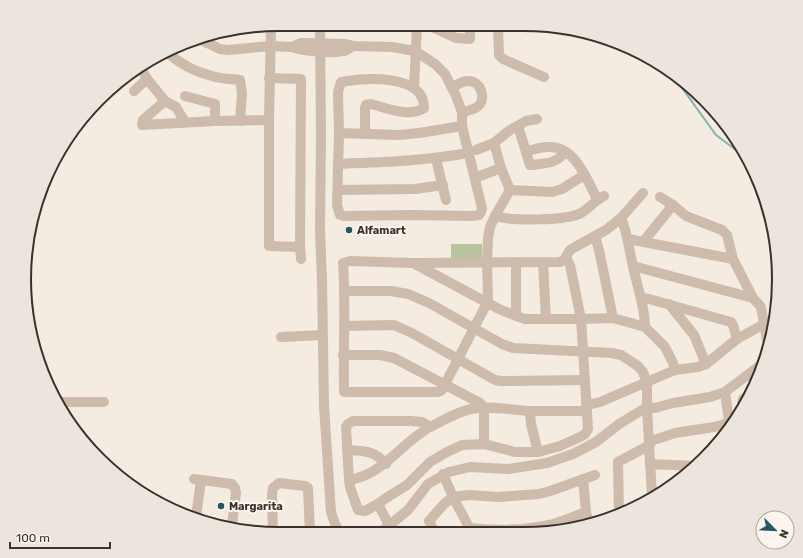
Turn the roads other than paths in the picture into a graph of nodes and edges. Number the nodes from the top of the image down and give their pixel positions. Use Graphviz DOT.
graph roads {
  1 [pos="320,31"];
  2 [pos="417,31"];
  3 [pos="447,31"];
  4 [pos="470,31"];
  5 [pos="498,31"];
  6 [pos="271,32"];
  7 [pos="205,42"];
  8 [pos="270,46"];
  9 [pos="321,48"];
  10 [pos="415,51"];
  11 [pos="172,56"];
  12 [pos="143,72"];
  13 [pos="544,77"];
  14 [pos="147,78"];
  15 [pos="269,78"];
  16 [pos="453,87"];
  17 [pos="414,88"];
  18 [pos="134,91"];
  19 [pos="185,96"];
  20 [pos="165,101"];
  21 [pos="462,112"];
  22 [pos="536,119"];
  23 [pos="269,120"];
  24 [pos="215,121"];
  25 [pos="240,121"];
  26 [pos="185,122"];
  27 [pos="462,126"];
  28 [pos="518,126"];
  29 [pos="365,134"];
  30 [pos="335,135"];
  31 [pos="494,143"];
  32 [pos="526,151"];
  33 [pos="472,152"];
  34 [pos="564,152"];
  35 [pos="436,159"];
  36 [pos="338,164"];
  37 [pos="501,168"];
  38 [pos="584,175"];
  39 [pos="480,176"];
  40 [pos="443,186"];
  41 [pos="338,190"];
  42 [pos="510,190"];
  43 [pos="643,193"];
  44 [pos="660,197"];
  45 [pos="446,200"];
  46 [pos="673,205"];
  47 [pos="495,216"];
  48 [pos="621,218"];
  49 [pos="595,236"];
  50 [pos="628,239"];
  51 [pos="643,242"];
  52 [pos="300,247"];
  53 [pos="566,258"];
  54 [pos="301,259"];
  55 [pos="733,259"];
  56 [pos="487,262"];
  57 [pos="516,262"];
  58 [pos="543,262"];
  59 [pos="413,263"];
  60 [pos="633,266"];
  61 [pos="345,291"];
  62 [pos="641,298"];
  63 [pos="753,298"];
  64 [pos="487,302"];
  65 [pos="669,304"];
  66 [pos="516,316"];
  67 [pos="613,318"];
  68 [pos="546,319"];
  69 [pos="581,319"];
  70 [pos="764,324"];
  71 [pos="344,326"];
  72 [pos="645,327"];
  73 [pos="474,328"];
  74 [pos="766,334"];
  75 [pos="322,335"];
  76 [pos="281,337"];
  77 [pos="736,339"];
  78 [pos="584,351"];
  79 [pos="343,356"];
  80 [pos="459,359"];
  81 [pos="706,364"];
  82 [pos="675,370"];
  83 [pos="754,371"];
  84 [pos="584,380"];
  85 [pos="647,383"];
  86 [pos="445,386"];
  87 [pos="725,392"];
  88 [pos="64,402"];
  89 [pos="104,402"];
  90 [pos="586,407"];
  91 [pos="647,407"];
  92 [pos="484,408"];
  93 [pos="530,411"];
  94 [pos="729,419"];
  95 [pos="726,423"];
  96 [pos="430,427"];
  97 [pos="484,444"];
  98 [pos="648,446"];
  99 [pos="347,450"];
  100 [pos="538,452"];
  101 [pos="386,464"];
  102 [pos="650,464"];
  103 [pos="687,466"];
  104 [pos="443,474"];
  105 [pos="595,475"];
  106 [pos="583,479"];
  107 [pos="349,480"];
  108 [pos="653,491"];
  109 [pos="453,497"];
  110 [pos="378,504"];
  111 [pos="619,508"];
  112 [pos="586,512"];
  113 [pos="196,513"];
  114 [pos="588,519"];
  115 [pos="232,522"];
  116 [pos="561,524"];
  117 [pos="273,527"];
  118 [pos="310,527"];
  119 [pos="337,527"];
  120 [pos="391,527"];
  121 [pos="394,527"];
  122 [pos="432,527"];
  123 [pos="469,527"];
  1 -- 9 [label="street"];
  2 -- 10 [label="street"];
  3 -- 4 [label="street"];
  5 -- 13 [label="street"];
  6 -- 8 [label="street"];
  7 -- 8 [label="street"];
  8 -- 9 [label="street"];
  8 -- 15 [label="street"];
  9 -- 10 [label="street"];
  9 -- 75 [label="street"];
  10 -- 16 [label="street"];
  10 -- 17 [label="street"];
  11 -- 25 [label="street"];
  12 -- 14 [label="street"];
  14 -- 18 [label="street"];
  14 -- 20 [label="street"];
  15 -- 23 [label="street"];
  15 -- 52 [label="street"];
  16 -- 21 [label="street"];
  16 -- 21 [label="street"];
  17 -- 29 [label="street"];
  17 -- 30 [label="street"];
  19 -- 24 [label="street"];
  20 -- 26 [label="street"];
  20 -- 26 [label="street"];
  21 -- 27 [label="street"];
  22 -- 28 [label="street"];
  23 -- 25 [label="street"];
  23 -- 52 [label="street"];
  24 -- 25 [label="street"];
  24 -- 26 [label="street"];
  27 -- 29 [label="street"];
  27 -- 33 [label="street"];
  28 -- 31 [label="street"];
  28 -- 32 [label="street"];
  29 -- 30 [label="street"];
  30 -- 36 [label="street"];
  31 -- 33 [label="street"];
  31 -- 37 [label="street"];
  32 -- 34 [label="street"];
  32 -- 34 [label="street"];
  33 -- 35 [label="street"];
  33 -- 41 [label="street"];
  34 -- 38 [label="street"];
  35 -- 36 [label="street"];
  35 -- 40 [label="street"];
  36 -- 41 [label="street"];
  37 -- 39 [label="street"];
  37 -- 42 [label="street"];
  38 -- 42 [label="street"];
  38 -- 47 [label="street"];
  40 -- 41 [label="street"];
  40 -- 45 [label="street"];
  42 -- 47 [label="street"];
  43 -- 48 [label="street"];
  44 -- 46 [label="street"];
  46 -- 51 [label="street"];
  46 -- 55 [label="street"];
  47 -- 56 [label="street"];
  48 -- 49 [label="street"];
  48 -- 50 [label="street"];
  49 -- 53 [label="street"];
  49 -- 67 [label="street"];
  50 -- 51 [label="street"];
  50 -- 60 [label="street"];
  51 -- 55 [label="street"];
  52 -- 54 [label="street"];
  53 -- 58 [label="street"];
  53 -- 69 [label="street"];
  55 -- 63 [label="street"];
  56 -- 57 [label="street"];
  56 -- 59 [label="street"];
  56 -- 64 [label="street"];
  57 -- 58 [label="street"];
  57 -- 66 [label="street"];
  58 -- 68 [label="street"];
  59 -- 61 [label="street"];
  59 -- 64 [label="street"];
  60 -- 62 [label="street"];
  60 -- 63 [label="street"];
  61 -- 71 [label="street"];
  61 -- 73 [label="street"];
  62 -- 65 [label="street"];
  62 -- 72 [label="street"];
  63 -- 70 [label="street"];
  64 -- 66 [label="street"];
  64 -- 73 [label="street"];
  65 -- 77 [label="street"];
  65 -- 81 [label="street"];
  66 -- 68 [label="street"];
  67 -- 69 [label="street"];
  67 -- 72 [label="street"];
  68 -- 69 [label="street"];
  69 -- 78 [label="street"];
  70 -- 74 [label="street"];
  70 -- 77 [label="street"];
  71 -- 79 [label="street"];
  71 -- 80 [label="street"];
  72 -- 82 [label="street"];
  73 -- 78 [label="street"];
  73 -- 80 [label="street"];
  75 -- 76 [label="street"];
  75 -- 119 [label="street"];
  77 -- 81 [label="street"];
  78 -- 84 [label="street"];
  78 -- 85 [label="street"];
  79 -- 86 [label="street"];
  79 -- 86 [label="street"];
  80 -- 84 [label="street"];
  80 -- 86 [label="street"];
  81 -- 82 [label="street"];
  82 -- 85 [label="street"];
  83 -- 87 [label="street"];
  84 -- 90 [label="street"];
  85 -- 90 [label="street"];
  85 -- 91 [label="street"];
  86 -- 92 [label="street"];
  87 -- 91 [label="street"];
  87 -- 94 [label="street"];
  88 -- 89 [label="street"];
  90 -- 93 [label="street"];
  90 -- 100 [label="street"];
  91 -- 98 [label="street"];
  91 -- 104 [label="street"];
  92 -- 93 [label="street"];
  92 -- 96 [label="street"];
  92 -- 97 [label="street"];
  93 -- 100 [label="street"];
  95 -- 98 [label="street"];
  96 -- 99 [label="street"];
  96 -- 101 [label="street"];
  97 -- 100 [label="street"];
  97 -- 110 [label="street"];
  98 -- 102 [label="street"];
  98 -- 111 [label="street"];
  99 -- 101 [label="street"];
  99 -- 107 [label="street"];
  101 -- 107 [label="street"];
  102 -- 103 [label="street"];
  102 -- 108 [label="street"];
  104 -- 109 [label="street"];
  104 -- 121 [label="street"];
  105 -- 106 [label="street"];
  106 -- 109 [label="street"];
  106 -- 112 [label="street"];
  107 -- 110 [label="street"];
  109 -- 122 [label="street"];
  109 -- 123 [label="street"];
  110 -- 120 [label="street"];
  112 -- 114 [label="street"];
  112 -- 116 [label="street"];
  113 -- 115 [label="street"];
  117 -- 118 [label="street"];
}
